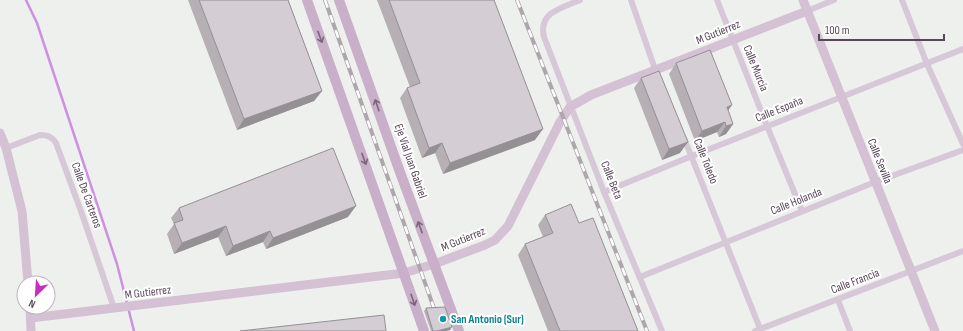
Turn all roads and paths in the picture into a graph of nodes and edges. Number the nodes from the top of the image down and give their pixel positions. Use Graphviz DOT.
graph roads {
  1 [pos="307,0"];
  2 [pos="339,0"];
  3 [pos="580,0"];
  4 [pos="631,0"];
  5 [pos="717,0"];
  6 [pos="803,0"];
  7 [pos="834,0"];
  8 [pos="902,0"];
  9 [pos="807,11"];
  10 [pos="732,40"];
  11 [pos="963,49"];
  12 [pos="927,64"];
  13 [pos="657,73"];
  14 [pos="841,96"];
  15 [pos="570,107"];
  16 [pos="766,126"];
  17 [pos="0,133"];
  18 [pos="683,134"];
  19 [pos="963,144"];
  20 [pos="6,148"];
  21 [pos="963,150"];
  22 [pos="692,156"];
  23 [pos="876,182"];
  24 [pos="604,192"];
  25 [pos="802,211"];
  26 [pos="726,242"];
  27 [pos="963,251"];
  28 [pos="434,264"];
  29 [pos="910,271"];
  30 [pos="404,273"];
  31 [pos="27,275"];
  32 [pos="640,277"];
  33 [pos="838,300"];
  34 [pos="116,308"];
  35 [pos="31,315"];
  36 [pos="31,318"];
  37 [pos="759,330"];
  38 [pos="30,331"];
  39 [pos="424,331"];
  40 [pos="459,331"];
  41 [pos="662,331"];
  42 [pos="850,331"];
  43 [pos="935,331"];
  1 -- 30 [label="main road, one-way"];
  28 -- 2 [label="main road, Eje Vial Juan Gabriel, one-way"];
  3 -- 15 [label="street, Calle Beta"];
  4 -- 13 [label="street"];
  5 -- 10 [label="street, Calle Murcia"];
  6 -- 9 [label="street, Calle Sevilla"];
  7 -- 9 [label="street, M Gutierrez"];
  8 -- 12 [label="street"];
  9 -- 10 [label="street, M Gutierrez"];
  9 -- 14 [label="street, Calle Sevilla"];
  10 -- 13 [label="street, M Gutierrez"];
  10 -- 16 [label="street, Calle Murcia"];
  11 -- 12 [label="street, Calle España"];
  12 -- 14 [label="street, Calle España"];
  12 -- 19 [label="street"];
  13 -- 15 [label="street, M Gutierrez"];
  14 -- 16 [label="street, Calle España"];
  14 -- 23 [label="street, Calle Sevilla"];
  15 -- 24 [label="street, Calle Beta"];
  15 -- 28 [label="street, M Gutierrez"];
  16 -- 22 [label="street, Calle España"];
  16 -- 25 [label="street, Calle Murcia"];
  17 -- 20 [label="street"];
  18 -- 22 [label="street, Calle Toledo"];
  20 -- 31 [label="street"];
  20 -- 34 [label="street, Calle De Carteros"];
  21 -- 23 [label="street, Calle Holanda"];
  22 -- 24 [label="street, Calle España"];
  22 -- 26 [label="street, Calle Toledo"];
  23 -- 25 [label="street, Calle Holanda"];
  23 -- 29 [label="street, Calle Sevilla"];
  24 -- 32 [label="street, Calle Beta"];
  25 -- 26 [label="street, Calle Holanda"];
  26 -- 32 [label="street, Calle Holanda"];
  26 -- 37 [label="street, Calle Toledo"];
  27 -- 29 [label="street, Calle Francia"];
  28 -- 30 [label="street, M Gutierrez"];
  28 -- 40 [label="main road, Eje Vial Juan Gabriel"];
  29 -- 33 [label="street, Calle Francia"];
  29 -- 43 [label="street, Calle Sevilla"];
  30 -- 34 [label="street, M Gutierrez"];
  30 -- 39 [label="main road, one-way"];
  32 -- 41 [label="street, Calle Beta"];
  33 -- 37 [label="street, Calle Francia"];
  33 -- 42 [label="street"];
  34 -- 36 [label="street, M Gutierrez"];
  35 -- 36 [label="street"];
  36 -- 38 [label="street"];
}
